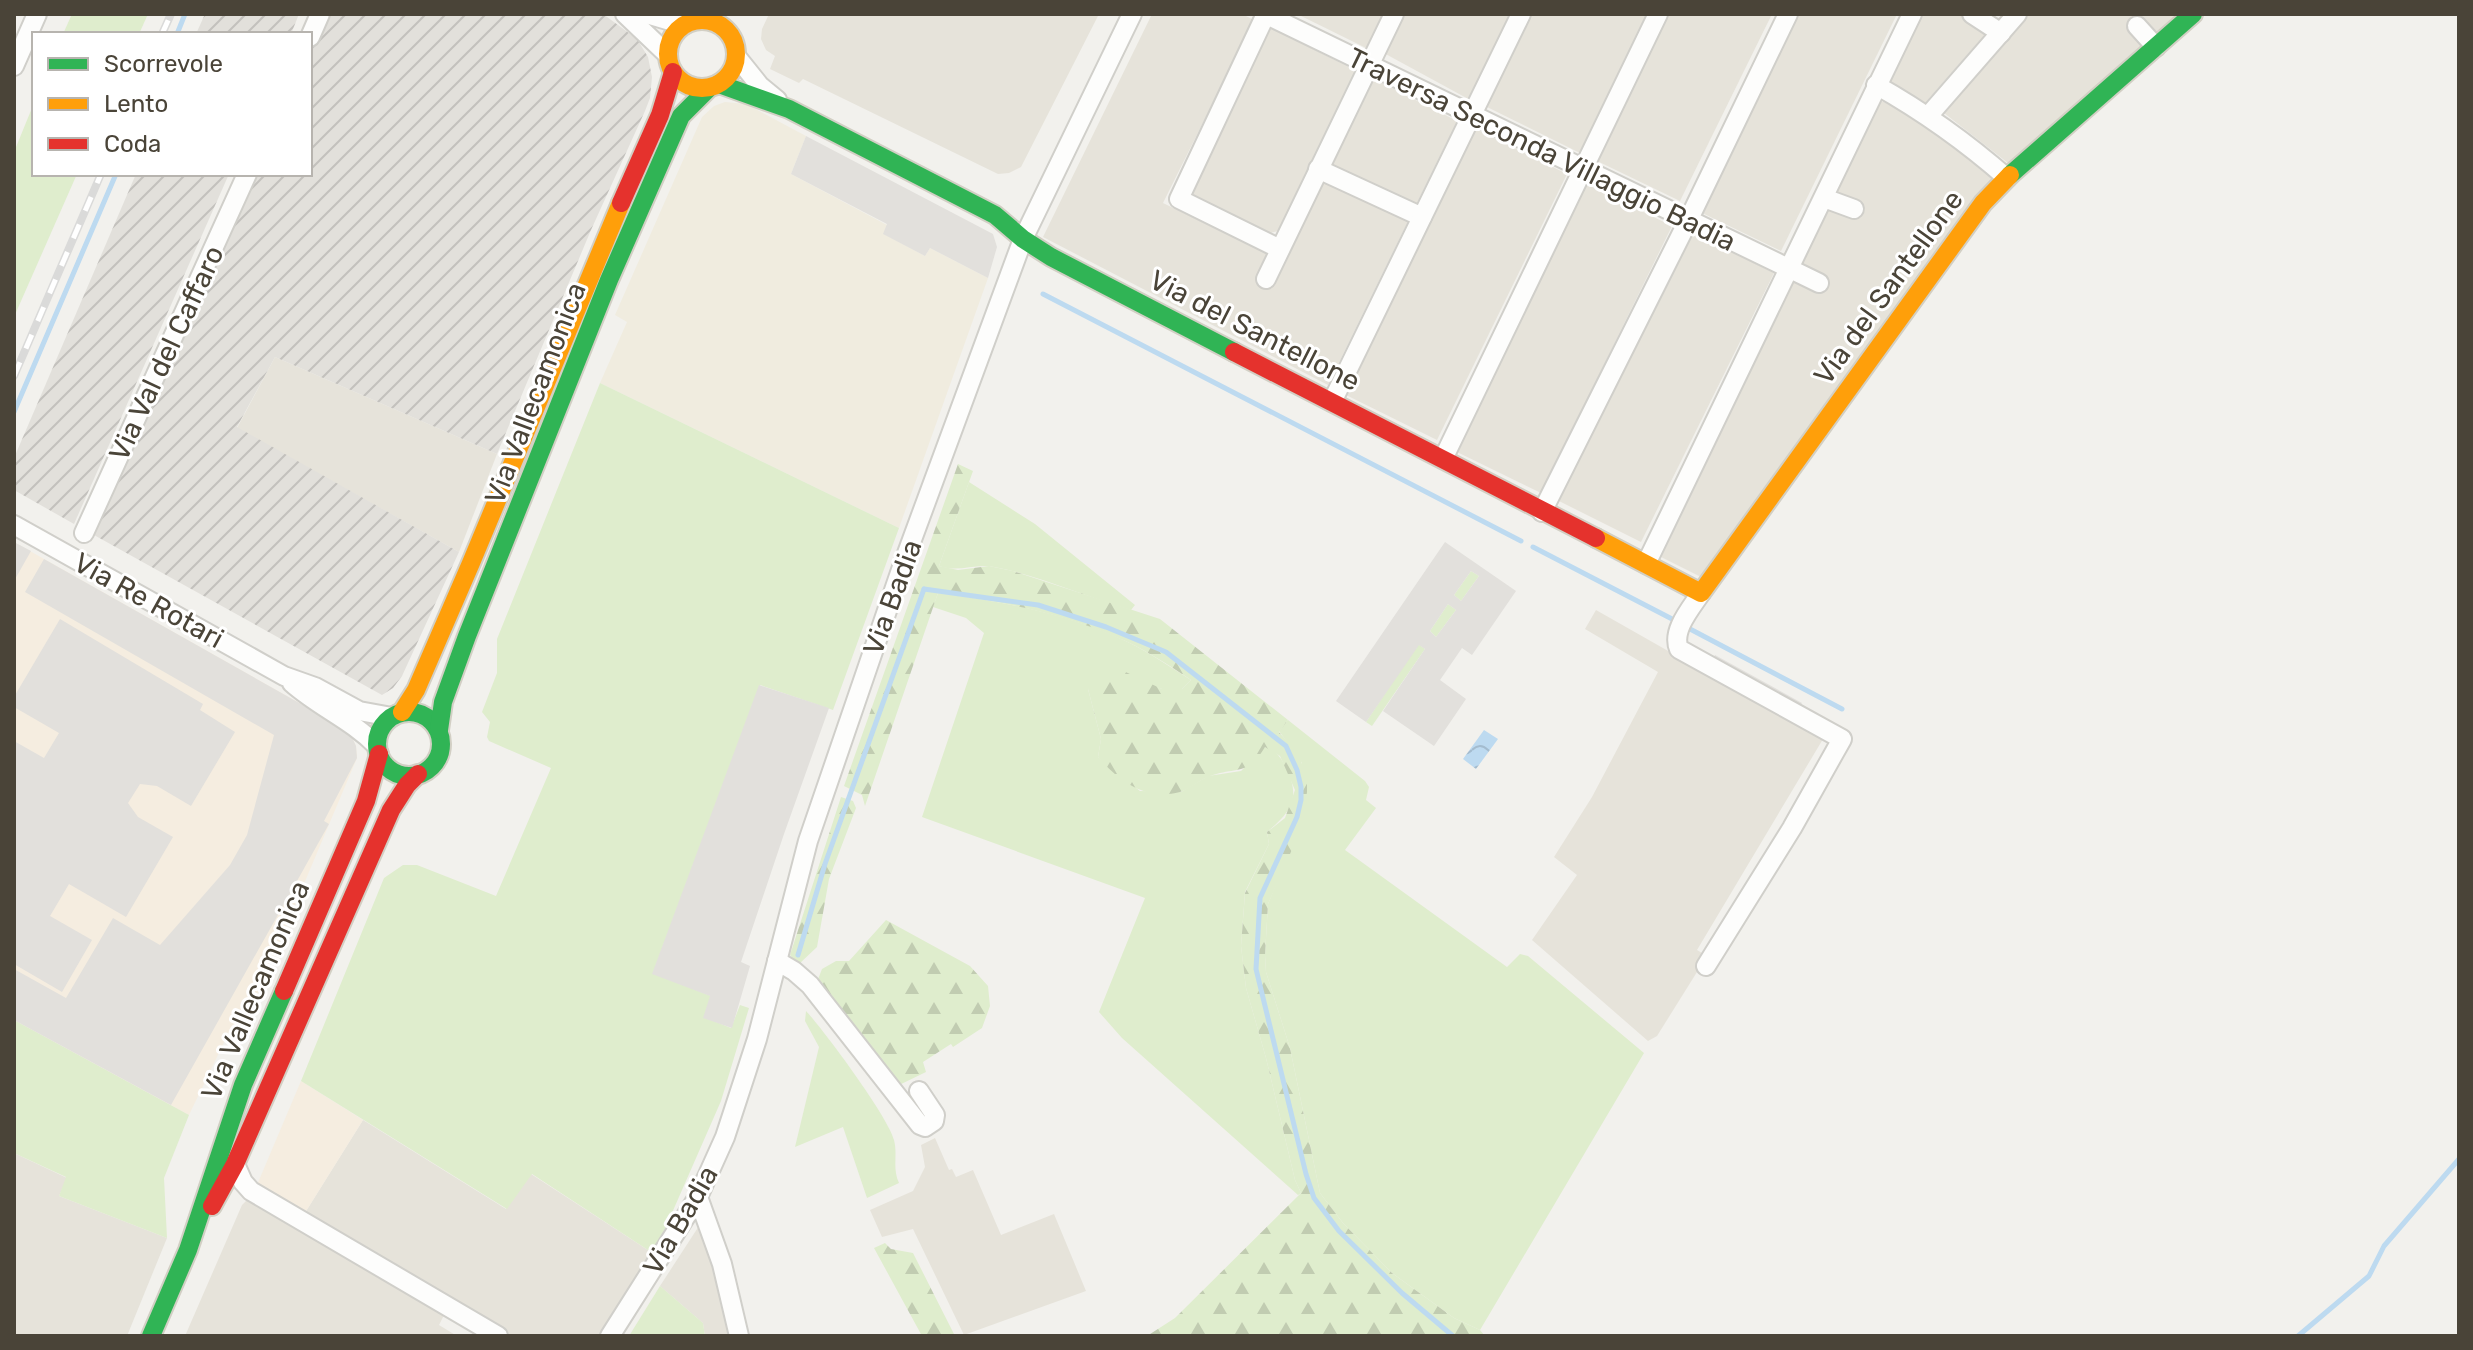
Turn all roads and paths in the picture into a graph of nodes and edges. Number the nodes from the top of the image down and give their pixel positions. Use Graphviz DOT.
graph roads {
  1 [pos="320,14"];
  2 [pos="625,14"];
  3 [pos="647,14"];
  4 [pos="1132,14"];
  5 [pos="1266,14"];
  6 [pos="1394,14"];
  7 [pos="1521,14"];
  8 [pos="1658,14"];
  9 [pos="1788,14"];
  10 [pos="1912,14"];
  11 [pos="1972,14"];
  12 [pos="2017,14"];
  13 [pos="2193,14"];
  14 [pos="32,17"];
  15 [pos="738,17"];
  16 [pos="696,20"];
  17 [pos="2137,26"];
  18 [pos="312,32"];
  19 [pos="2001,33"];
  20 [pos="2156,47"];
  21 [pos="735,48"];
  22 [pos="670,63"];
  23 [pos="1369,64"];
  24 [pos="14,66"];
  25 [pos="1876,85"];
  26 [pos="714,86"];
  27 [pos="789,109"];
  28 [pos="1472,115"];
  29 [pos="1929,115"];
  30 [pos="1318,169"];
  31 [pos="1582,169"];
  32 [pos="246,176"];
  33 [pos="2007,178"];
  34 [pos="1824,198"];
  35 [pos="1854,209"];
  36 [pos="1422,217"];
  37 [pos="1688,221"];
  38 [pos="1023,239"];
  39 [pos="1280,249"];
  40 [pos="1790,269"];
  41 [pos="1266,279"];
  42 [pos="1819,283"];
  43 [pos="1332,402"];
  44 [pos="1443,459"];
  45 [pos="1542,512"];
  46 [pos="14,525"];
  47 [pos="84,533"];
  48 [pos="1646,564"];
  49 [pos="1701,593"];
  50 [pos="284,676"];
  51 [pos="397,714"];
  52 [pos="439,730"];
  53 [pos="378,750"];
  54 [pos="418,774"];
  55 [pos="777,961"];
  56 [pos="1706,966"];
  57 [pos="919,1091"];
  58 [pos="235,1164"];
  59 [pos="698,1197"];
  60 [pos="188,1250"];
  61 [pos="151,1336"];
  62 [pos="498,1336"];
  63 [pos="610,1336"];
  64 [pos="739,1336"];
  1 -- 18 [label="street"];
  2 -- 22 [label="street"];
  3 -- 16 [label="street"];
  4 -- 38 [label="street, Via Badia"];
  5 -- 23 [label="street, Traversa Seconda Villaggio Badia"];
  5 -- 39 [label="street"];
  6 -- 23 [label="street"];
  7 -- 28 [label="street"];
  8 -- 31 [label="street"];
  9 -- 37 [label="street"];
  10 -- 25 [label="street"];
  11 -- 19 [label="street"];
  12 -- 19 [label="street"];
  13 -- 20 [label="main road, Via del Santellone"];
  14 -- 24 [label="street"];
  15 -- 21 [label="main road"];
  16 -- 21 [label="main road"];
  16 -- 22 [label="main road"];
  17 -- 20 [label="street"];
  19 -- 29 [label="street"];
  20 -- 33 [label="main road, Via del Santellone"];
  21 -- 26 [label="main road"];
  21 -- 27 [label="street, Via del Santellone"];
  22 -- 26 [label="main road"];
  22 -- 51 [label="main road, Via Vallecamonica"];
  23 -- 28 [label="street, Traversa Seconda Villaggio Badia"];
  23 -- 30 [label="street"];
  25 -- 29 [label="street"];
  25 -- 34 [label="street"];
  26 -- 27 [label="main road, Via del Santellone"];
  26 -- 52 [label="main road, Via Vallecamonica"];
  27 -- 38 [label="main road, Via del Santellone"];
  28 -- 31 [label="street, Traversa Seconda Villaggio Badia"];
  28 -- 36 [label="street"];
  29 -- 33 [label="street"];
  30 -- 36 [label="street"];
  30 -- 39 [label="street"];
  31 -- 37 [label="street, Traversa Seconda Villaggio Badia"];
  31 -- 44 [label="street"];
  32 -- 47 [label="street, Via Val del Caffaro"];
  33 -- 49 [label="main road, Via del Santellone"];
  34 -- 35 [label="street"];
  34 -- 40 [label="street"];
  36 -- 43 [label="street"];
  37 -- 40 [label="street, Traversa Seconda Villaggio Badia"];
  37 -- 45 [label="street"];
  38 -- 43 [label="main road, Via del Santellone"];
  38 -- 55 [label="street, Via Badia"];
  39 -- 41 [label="street"];
  40 -- 42 [label="street, Traversa Seconda Villaggio Badia"];
  40 -- 48 [label="street"];
  43 -- 44 [label="main road, Via del Santellone"];
  44 -- 45 [label="main road, Via del Santellone"];
  45 -- 48 [label="main road, Via del Santellone"];
  46 -- 50 [label="street, Via Re Rotari"];
  48 -- 49 [label="main road, Via del Santellone"];
  49 -- 56 [label="street, Via del Santellone"];
  50 -- 51 [label="street, Via Re Rotari"];
  50 -- 53 [label="street, Via Re Rotari"];
  51 -- 52 [label="main road"];
  51 -- 53 [label="main road"];
  52 -- 54 [label="main road"];
  53 -- 54 [label="main road"];
  53 -- 60 [label="main road, Via Vallecamonica"];
  54 -- 58 [label="main road, Via Vallecamonica"];
  55 -- 57 [label="street"];
  55 -- 59 [label="street, Via Badia"];
  58 -- 60 [label="main road, Via Vallecamonica"];
  58 -- 62 [label="street"];
  59 -- 63 [label="street, Via Badia"];
  59 -- 64 [label="street"];
  60 -- 61 [label="main road, Via Vallecamonica"];
}
